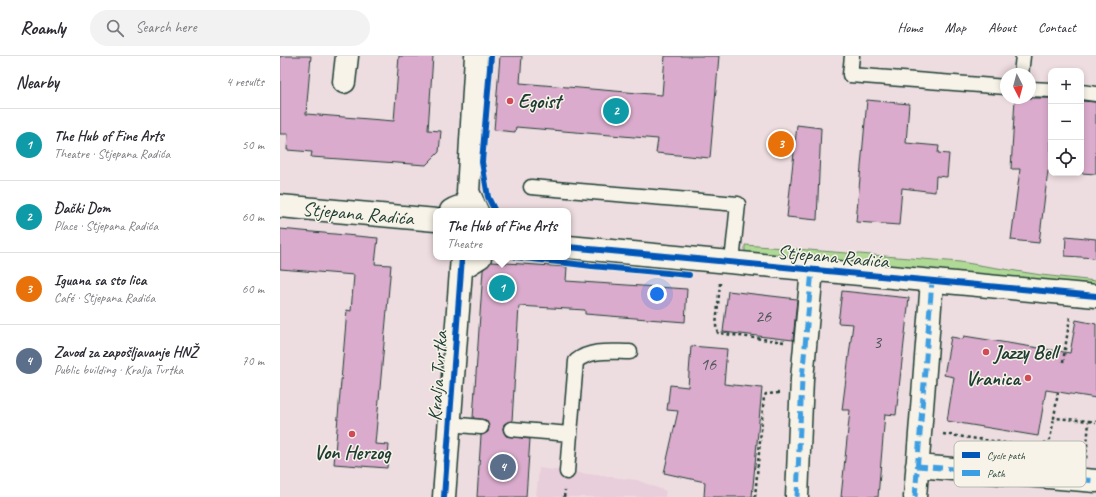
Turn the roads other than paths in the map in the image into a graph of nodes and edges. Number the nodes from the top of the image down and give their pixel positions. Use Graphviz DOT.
graph roads {
  1 [pos="347,56"];
  2 [pos="476,56"];
  3 [pos="852,56"];
  4 [pos="1023,56"];
  5 [pos="1022,68"];
  6 [pos="344,82"];
  7 [pos="1000,87"];
  8 [pos="1036,89"];
  9 [pos="1048,90"];
  10 [pos="1084,92"];
  11 [pos="1096,94"];
  12 [pos="531,187"];
  13 [pos="280,206"];
  14 [pos="466,206"];
  15 [pos="433,220"];
  16 [pos="571,247"];
  17 [pos="462,263"];
  18 [pos="726,270"];
  19 [pos="812,270"];
  20 [pos="932,281"];
  21 [pos="1096,296"];
  22 [pos="630,352"];
  23 [pos="449,424"];
  24 [pos="481,427"];
  25 [pos="511,429"];
  26 [pos="570,434"];
  27 [pos="917,466"];
  28 [pos="954,469"];
  29 [pos="567,472"];
  30 [pos="444,497"];
  31 [pos="797,497"];
  32 [pos="915,497"];
  1 -- 6 [label="street"];
  2 -- 14 [label="street"];
  3 -- 7 [label="lane"];
  4 -- 5 [label="lane"];
  8 -- 9 [label="lane"];
  10 -- 11 [label="lane"];
  12 -- 18 [label="lane"];
  13 -- 15 [label="street, Stjepana Radića"];
  16 -- 18 [label="street, Stjepana Radića"];
  17 -- 23 [label="street, Kralja Tvrtka"];
  18 -- 19 [label="street, Stjepana Radića"];
  19 -- 20 [label="street, Stjepana Radića"];
  19 -- 31 [label="street, Stjepana Radića"];
  20 -- 21 [label="street, Stjepana Radića"];
  20 -- 27 [label="street"];
  22 -- 26 [label="lane"];
  23 -- 24 [label="lane"];
  23 -- 30 [label="street, Kralja Tvrtka"];
  25 -- 26 [label="lane"];
  26 -- 29 [label="lane"];
  27 -- 28 [label="street"];
  27 -- 32 [label="street"];
}
